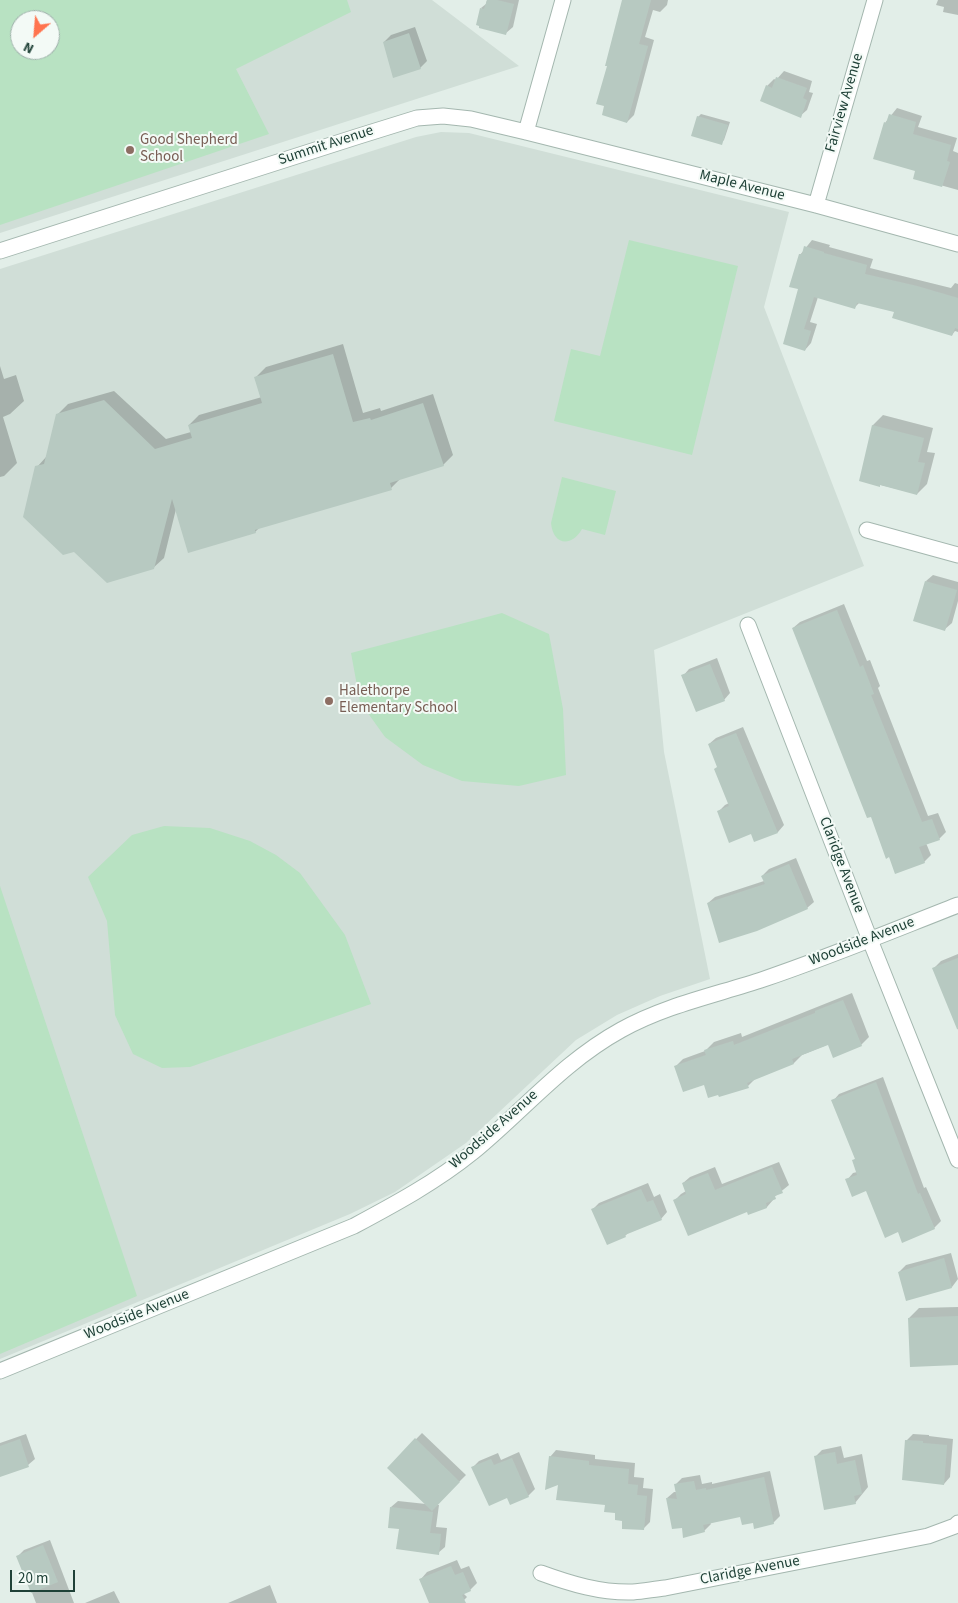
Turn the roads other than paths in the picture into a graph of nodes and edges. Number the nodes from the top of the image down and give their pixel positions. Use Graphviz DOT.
graph roads {
  1 [pos="563,0"];
  2 [pos="875,0"];
  3 [pos="526,132"];
  4 [pos="816,205"];
  5 [pos="958,244"];
  6 [pos="0,251"];
  7 [pos="867,530"];
  8 [pos="958,554"];
  9 [pos="748,625"];
  10 [pos="958,905"];
  11 [pos="870,940"];
  12 [pos="958,1160"];
  13 [pos="0,1371"];
  14 [pos="958,1523"];
  15 [pos="541,1573"];
  1 -- 3 [label="street"];
  2 -- 4 [label="street, Fairview Avenue"];
  3 -- 4 [label="street, Maple Avenue"];
  3 -- 6 [label="street, Summit Avenue"];
  4 -- 5 [label="street, Maple Avenue"];
  7 -- 8 [label="street"];
  9 -- 11 [label="street, Claridge Avenue"];
  10 -- 11 [label="street, Woodside Avenue"];
  11 -- 12 [label="street, Claridge Avenue"];
  11 -- 13 [label="street, Woodside Avenue"];
  14 -- 15 [label="street, Claridge Avenue"];
}
